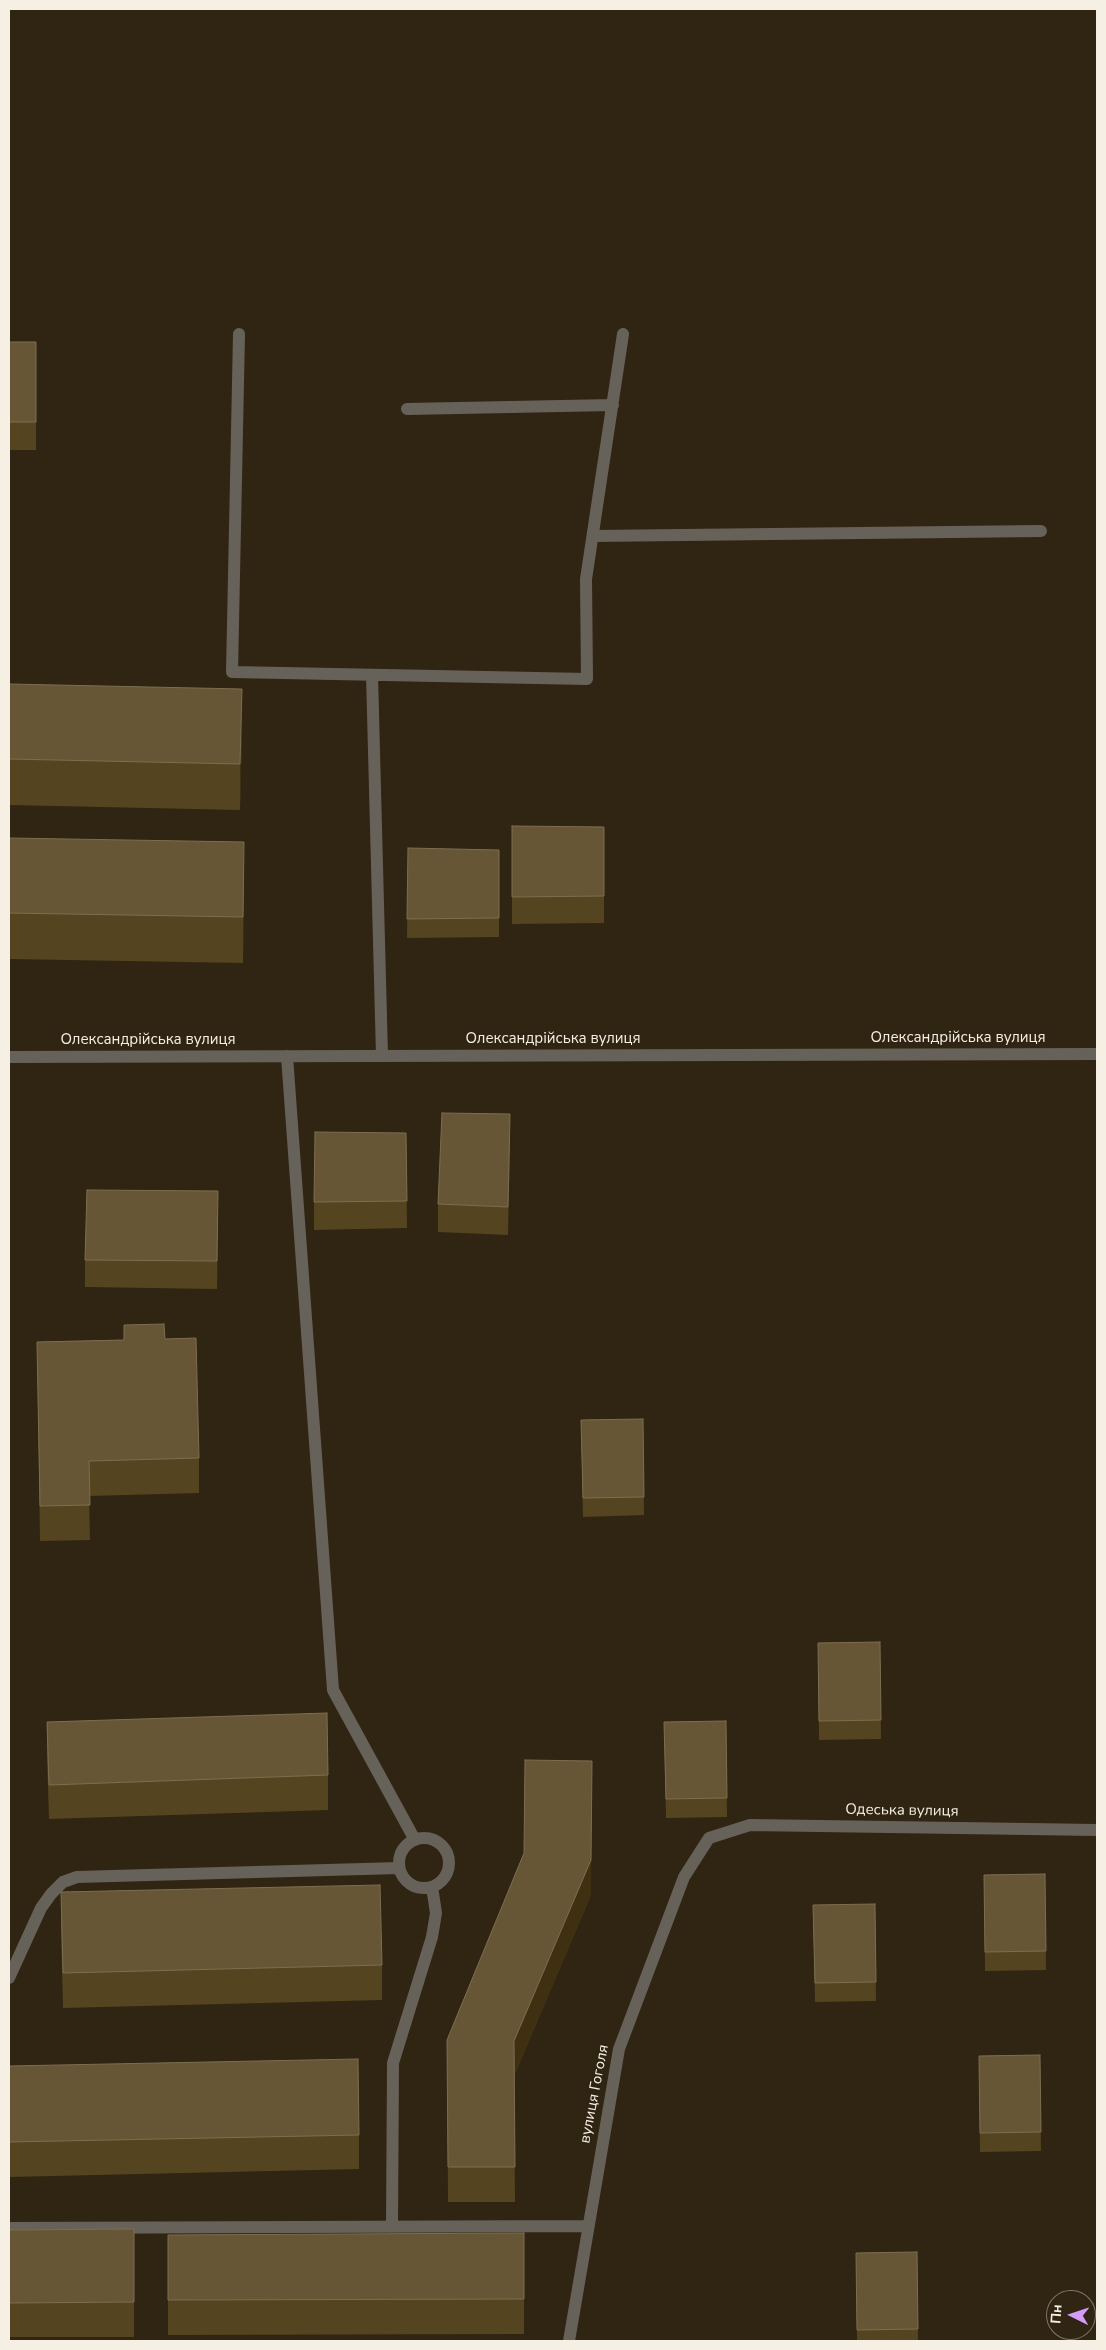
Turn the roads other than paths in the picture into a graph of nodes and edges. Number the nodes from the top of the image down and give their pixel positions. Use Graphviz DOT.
graph roads {
  1 [pos="239,334"];
  2 [pos="623,334"];
  3 [pos="612,405"];
  4 [pos="407,409"];
  5 [pos="1041,531"];
  6 [pos="593,536"];
  7 [pos="372,675"];
  8 [pos="1097,1054"];
  9 [pos="287,1056"];
  10 [pos="382,1056"];
  11 [pos="9,1057"];
  12 [pos="1097,1830"];
  13 [pos="709,1838"];
  14 [pos="415,1840"];
  15 [pos="399,1868"];
  16 [pos="432,1887"];
  17 [pos="9,1978"];
  18 [pos="588,2226"];
  19 [pos="392,2227"];
  20 [pos="9,2228"];
  21 [pos="569,2341"];
  1 -- 7 [label="street"];
  2 -- 3 [label="street"];
  3 -- 4 [label="street"];
  3 -- 6 [label="street"];
  5 -- 6 [label="street"];
  6 -- 7 [label="street"];
  7 -- 10 [label="street"];
  8 -- 10 [label="street, Олександрійська вулиця"];
  9 -- 10 [label="street, Олександрійська вулиця"];
  9 -- 11 [label="street, Олександрійська вулиця"];
  9 -- 14 [label="street"];
  12 -- 13 [label="street, Одеська вулиця"];
  13 -- 18 [label="street, вулиця Гоголя"];
  14 -- 15 [label="street"];
  14 -- 16 [label="street"];
  15 -- 16 [label="street"];
  15 -- 17 [label="street"];
  16 -- 19 [label="street"];
  18 -- 19 [label="street"];
  18 -- 21 [label="street, вулиця Гоголя"];
  19 -- 20 [label="street"];
}
